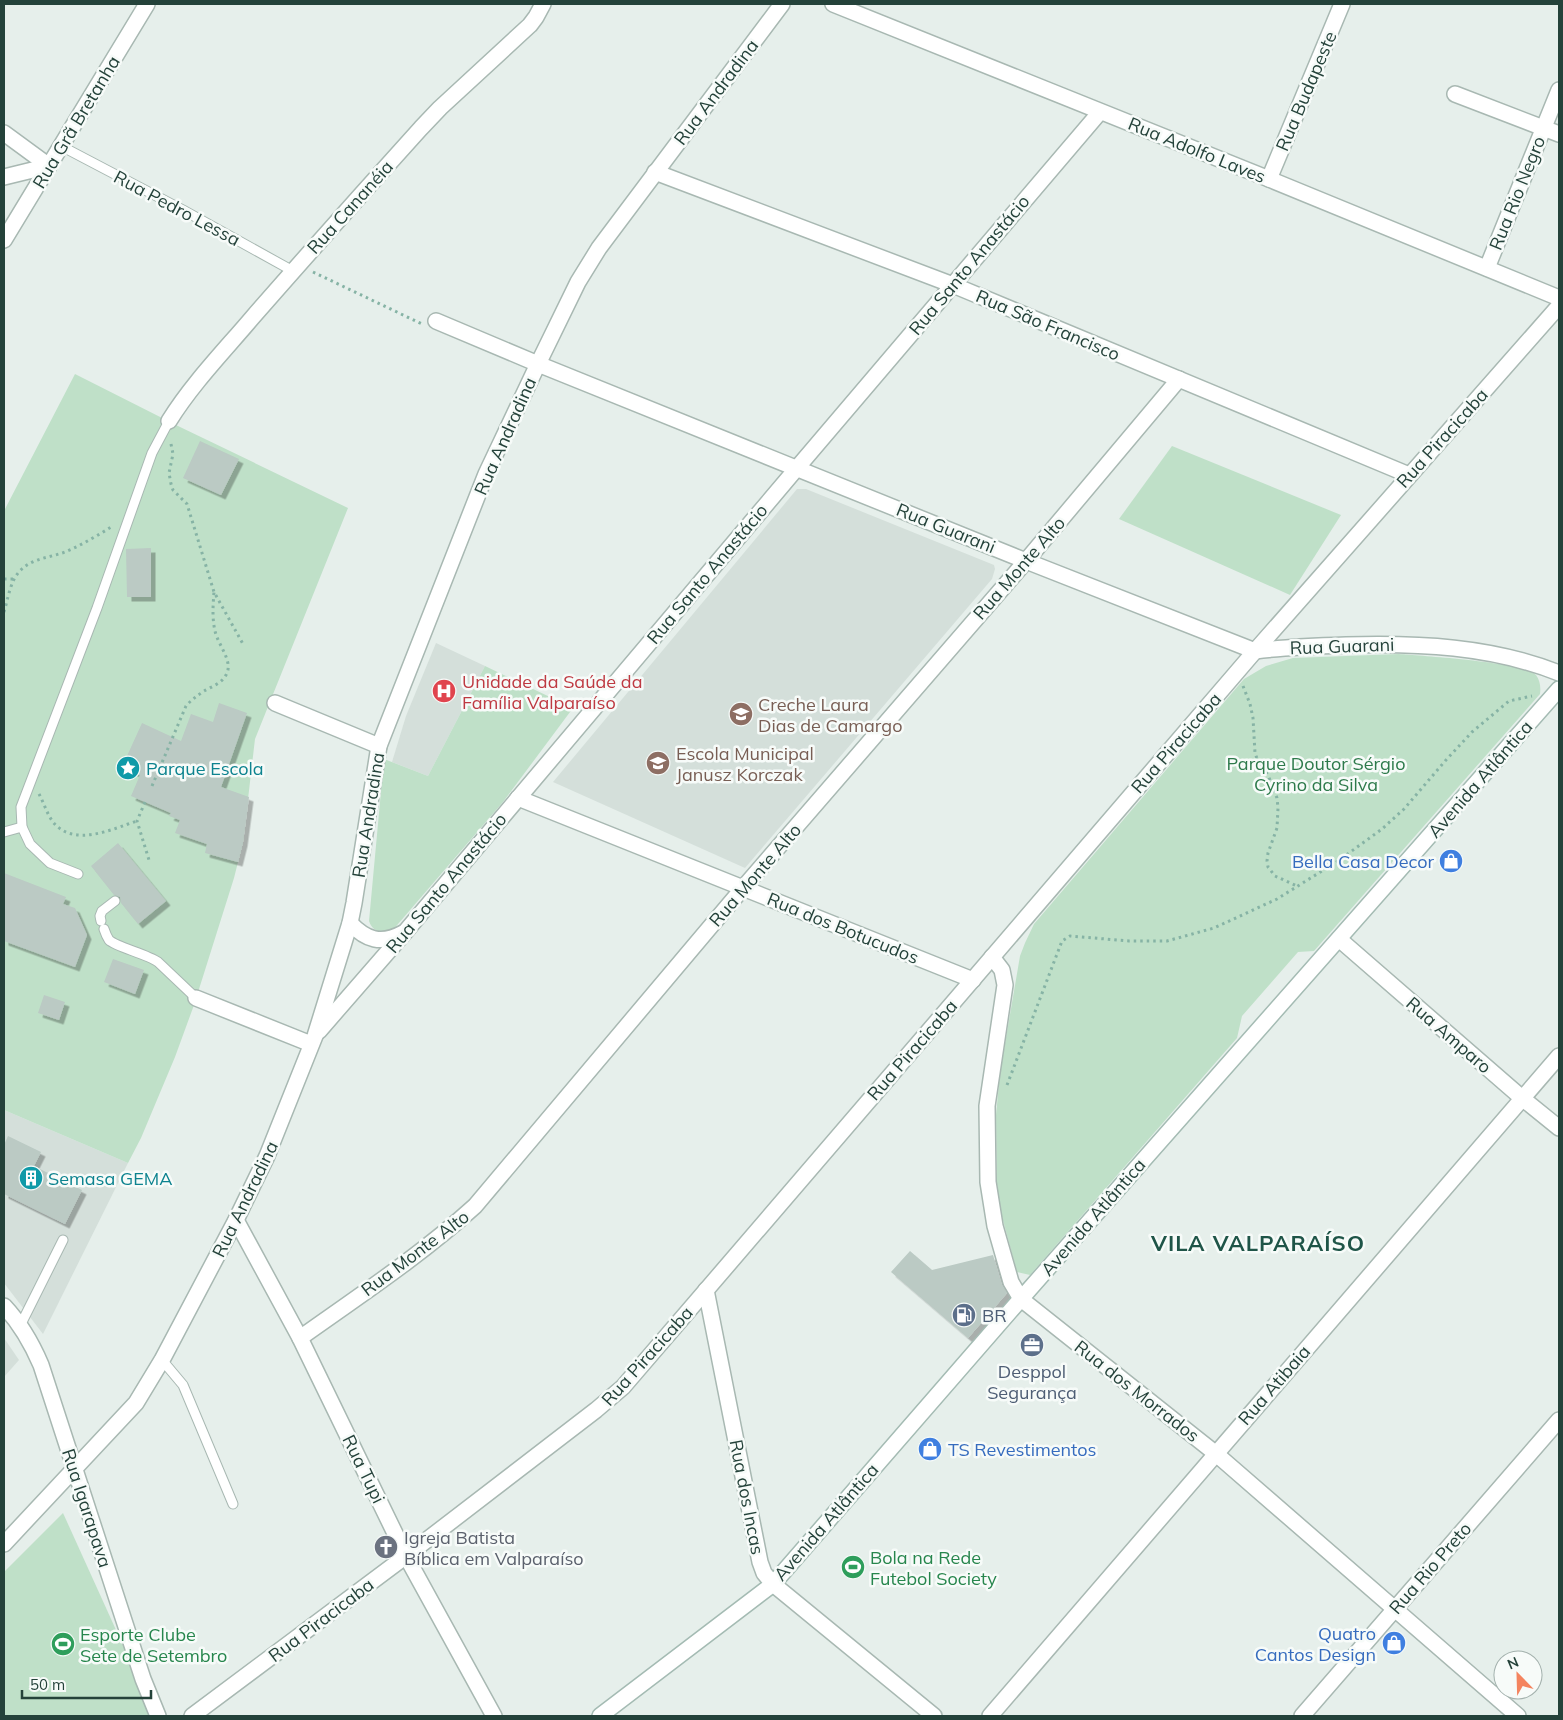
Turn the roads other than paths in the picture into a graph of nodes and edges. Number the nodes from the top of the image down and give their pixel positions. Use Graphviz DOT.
graph roads {
  1 [pos="147,4"];
  2 [pos="543,4"];
  3 [pos="782,4"];
  4 [pos="833,4"];
  5 [pos="1342,4"];
  6 [pos="1559,90"];
  7 [pos="1456,94"];
  8 [pos="1100,112"];
  9 [pos="1544,128"];
  10 [pos="4,133"];
  11 [pos="1559,134"];
  12 [pos="61,146"];
  13 [pos="49,166"];
  14 [pos="656,172"];
  15 [pos="4,176"];
  16 [pos="1269,179"];
  17 [pos="4,240"];
  18 [pos="296,268"];
  19 [pos="1487,268"];
  20 [pos="953,285"];
  21 [pos="1559,298"];
  22 [pos="1559,306"];
  23 [pos="436,321"];
  24 [pos="538,364"];
  25 [pos="1179,380"];
  26 [pos="166,426"];
  27 [pos="797,468"];
  28 [pos="1409,475"];
  29 [pos="1026,561"];
  30 [pos="1255,651"];
  31 [pos="1559,672"];
  32 [pos="1559,689"];
  33 [pos="275,703"];
  34 [pos="379,746"];
  35 [pos="518,798"];
  36 [pos="22,827"];
  37 [pos="4,832"];
  38 [pos="78,874"];
  39 [pos="743,888"];
  40 [pos="114,901"];
  41 [pos="350,923"];
  42 [pos="406,931"];
  43 [pos="1339,939"];
  44 [pos="992,957"];
  45 [pos="973,980"];
  46 [pos="196,998"];
  47 [pos="313,1040"];
  48 [pos="1559,1056"];
  49 [pos="1522,1098"];
  50 [pos="1559,1128"];
  51 [pos="236,1220"];
  52 [pos="63,1240"];
  53 [pos="706,1290"];
  54 [pos="1021,1299"];
  55 [pos="4,1306"];
  56 [pos="20,1326"];
  57 [pos="300,1338"];
  58 [pos="162,1360"];
  59 [pos="1557,1427"];
  60 [pos="1215,1453"];
  61 [pos="74,1470"];
  62 [pos="233,1504"];
  63 [pos="4,1544"];
  64 [pos="406,1556"];
  65 [pos="773,1584"];
  66 [pos="1394,1610"];
  67 [pos="158,1716"];
  68 [pos="192,1716"];
  69 [pos="494,1716"];
  70 [pos="600,1716"];
  71 [pos="934,1716"];
  72 [pos="990,1716"];
  73 [pos="1302,1716"];
  74 [pos="1518,1716"];
  1 -- 12 [label="street, Rua Grã Bretanha"];
  2 -- 18 [label="street, Rua Cananéia"];
  3 -- 14 [label="street, Rua Andradina"];
  4 -- 8 [label="street, Rua Adolfo Laves"];
  5 -- 16 [label="street, Rua Budapeste"];
  6 -- 9 [label="street, Rua Rio Negro"];
  7 -- 9 [label="street"];
  8 -- 16 [label="street, Rua Adolfo Laves"];
  8 -- 20 [label="street, Rua Santo Anastácio"];
  9 -- 11 [label="street"];
  9 -- 19 [label="street, Rua Rio Negro"];
  10 -- 13 [label="street"];
  12 -- 13 [label="street, Rua Grã Bretanha"];
  12 -- 18 [label="lane, Rua Pedro Lessa"];
  13 -- 15 [label="street"];
  13 -- 17 [label="street, Rua Grã Bretanha"];
  14 -- 20 [label="street, Rua São Francisco"];
  14 -- 24 [label="street, Rua Andradina"];
  16 -- 19 [label="street, Rua Adolfo Laves"];
  18 -- 26 [label="street, Rua Cananéia"];
  19 -- 21 [label="street, Rua Adolfo Laves"];
  20 -- 25 [label="street, Rua São Francisco"];
  20 -- 27 [label="street, Rua Santo Anastácio"];
  22 -- 28 [label="street, Rua Piracicaba"];
  23 -- 24 [label="street, Rua Guarani"];
  24 -- 27 [label="street, Rua Guarani"];
  24 -- 34 [label="street, Rua Andradina"];
  25 -- 28 [label="street, Rua São Francisco"];
  25 -- 29 [label="street, Rua Monte Alto"];
  26 -- 36 [label="lane"];
  27 -- 29 [label="street, Rua Guarani"];
  27 -- 35 [label="street, Rua Santo Anastácio"];
  28 -- 30 [label="street, Rua Piracicaba"];
  29 -- 30 [label="street, Rua Guarani"];
  29 -- 39 [label="street, Rua Monte Alto"];
  30 -- 31 [label="street, Rua Guarani"];
  30 -- 44 [label="street, Rua Piracicaba"];
  32 -- 43 [label="street, Avenida Atlântica"];
  33 -- 34 [label="street"];
  34 -- 41 [label="street, Rua Andradina"];
  35 -- 39 [label="street, Rua dos Botucudos"];
  35 -- 42 [label="street, Rua Santo Anastácio"];
  36 -- 37 [label="lane"];
  36 -- 38 [label="lane"];
  39 -- 45 [label="street, Rua dos Botucudos"];
  39 -- 57 [label="street, Rua Monte Alto"];
  40 -- 46 [label="lane"];
  41 -- 42 [label="street"];
  41 -- 47 [label="street, Rua Andradina"];
  42 -- 47 [label="street, Rua Santo Anastácio"];
  43 -- 49 [label="street, Rua Amparo"];
  43 -- 54 [label="street, Avenida Atlântica"];
  44 -- 45 [label="street, Rua Piracicaba"];
  44 -- 54 [label="street, Rua dos Morrados"];
  45 -- 53 [label="street, Rua Piracicaba"];
  46 -- 47 [label="street"];
  47 -- 51 [label="street, Rua Andradina"];
  48 -- 49 [label="street, Rua Atibaia"];
  49 -- 50 [label="street, Rua Amparo"];
  49 -- 60 [label="street, Rua Atibaia"];
  51 -- 57 [label="street, Rua Tupi"];
  51 -- 58 [label="street, Rua Andradina"];
  52 -- 56 [label="lane"];
  53 -- 64 [label="street, Rua Piracicaba"];
  53 -- 65 [label="street, Rua dos Incas"];
  54 -- 60 [label="street, Rua dos Morrados"];
  54 -- 65 [label="street, Avenida Atlântica"];
  55 -- 56 [label="street, Rua Igarapava"];
  56 -- 61 [label="street, Rua Igarapava"];
  57 -- 64 [label="street, Rua Tupi"];
  58 -- 61 [label="street, Rua Andradina"];
  58 -- 62 [label="lane"];
  59 -- 66 [label="street, Rua Rio Preto"];
  60 -- 66 [label="street, Rua dos Morrados"];
  60 -- 72 [label="street, Rua Atibaia"];
  61 -- 63 [label="street, Rua Andradina"];
  61 -- 67 [label="street, Rua Igarapava"];
  64 -- 68 [label="street, Rua Piracicaba"];
  64 -- 69 [label="street, Rua Tupi"];
  65 -- 70 [label="street, Avenida Atlântica"];
  65 -- 71 [label="street, Rua dos Incas"];
  66 -- 73 [label="street, Rua Rio Preto"];
  66 -- 74 [label="street, Rua dos Morrados"];
}
